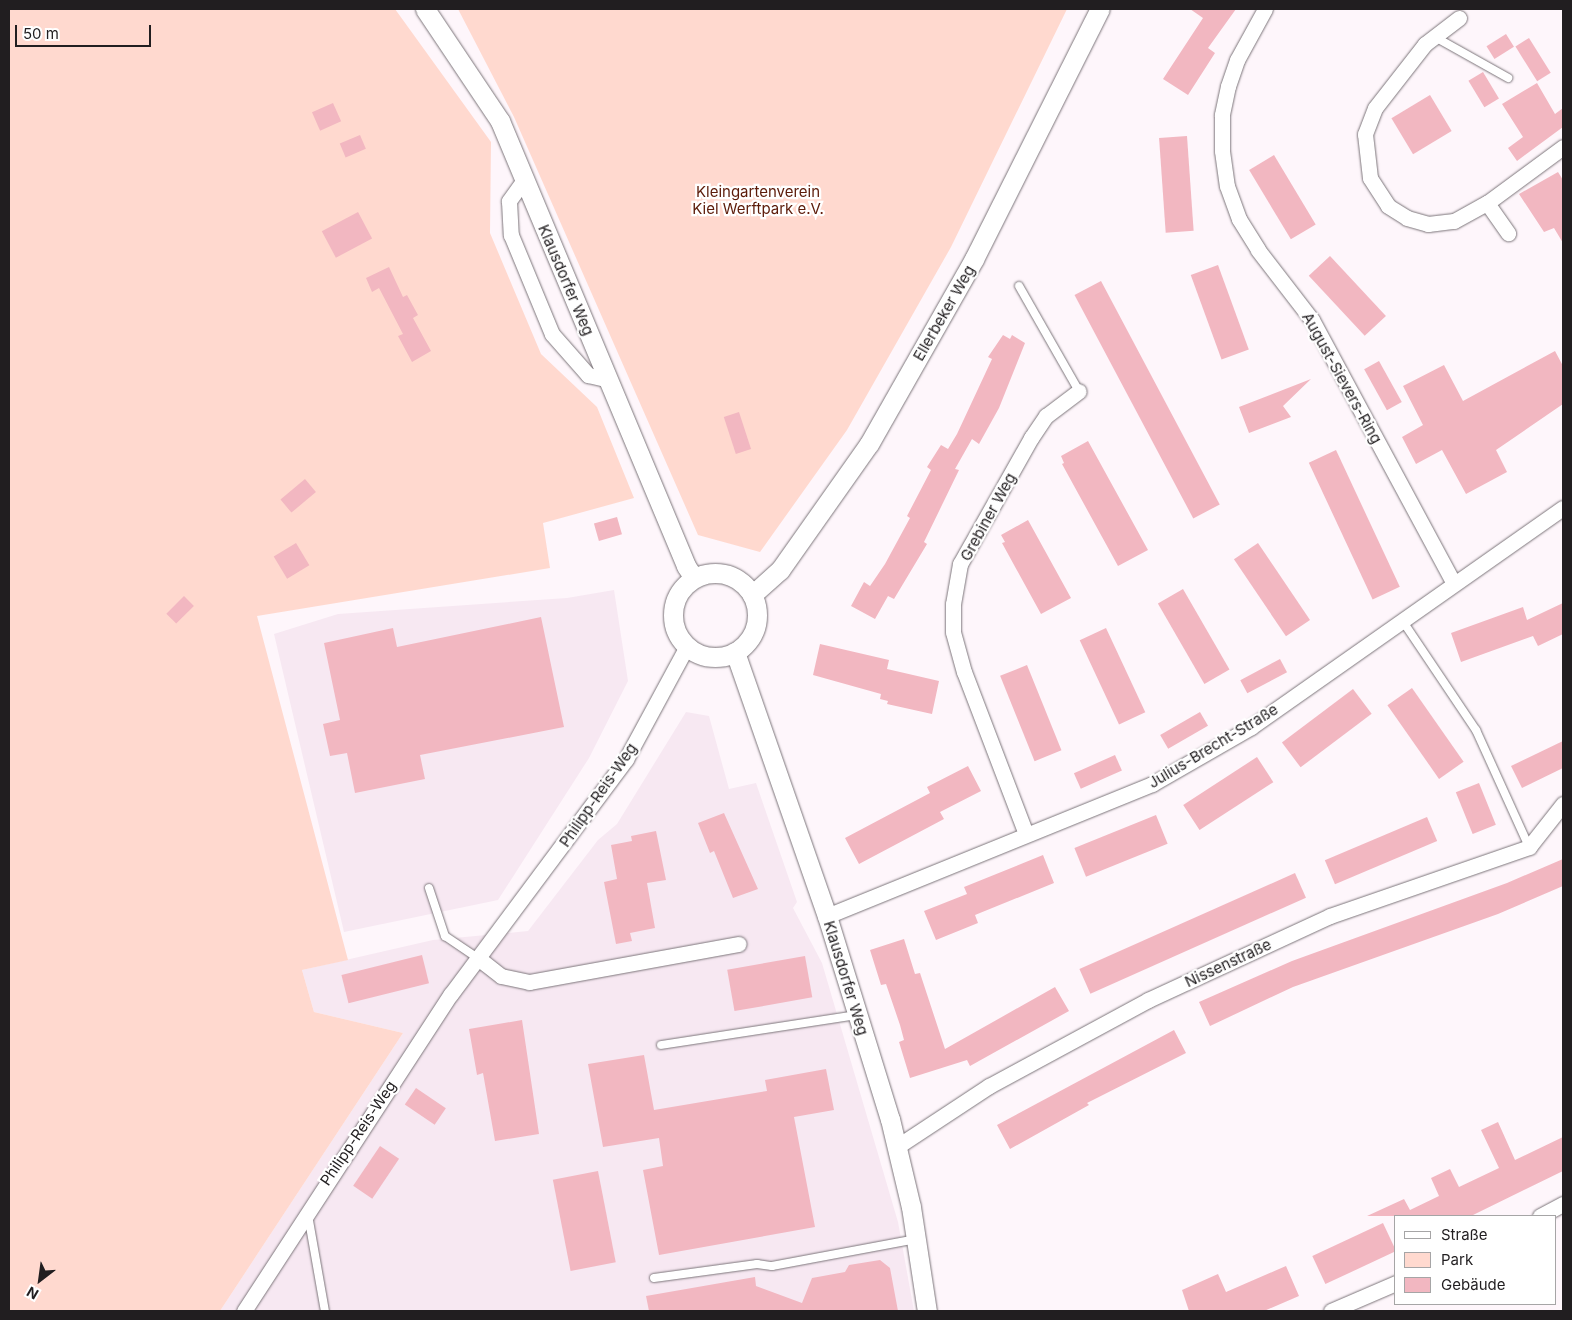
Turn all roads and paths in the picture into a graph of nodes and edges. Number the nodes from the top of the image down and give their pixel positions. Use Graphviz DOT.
graph roads {
  1 [pos="425,9"];
  2 [pos="1100,9"];
  3 [pos="1265,9"];
  4 [pos="1459,18"];
  5 [pos="1434,37"];
  6 [pos="1508,78"];
  7 [pos="1563,147"];
  8 [pos="524,180"];
  9 [pos="1487,203"];
  10 [pos="1508,233"];
  11 [pos="1019,286"];
  12 [pos="608,380"];
  13 [pos="1079,391"];
  14 [pos="1563,508"];
  15 [pos="694,578"];
  16 [pos="1454,582"];
  17 [pos="752,595"];
  18 [pos="1402,620"];
  19 [pos="687,646"];
  20 [pos="735,652"];
  21 [pos="1563,804"];
  22 [pos="1026,834"];
  23 [pos="1530,847"];
  24 [pos="429,888"];
  25 [pos="827,916"];
  26 [pos="739,944"];
  27 [pos="478,958"];
  28 [pos="858,1015"];
  29 [pos="661,1045"];
  30 [pos="898,1146"];
  31 [pos="1563,1204"];
  32 [pos="307,1211"];
  33 [pos="1542,1215"];
  34 [pos="916,1239"];
  35 [pos="654,1278"];
  36 [pos="1394,1284"];
  37 [pos="244,1311"];
  38 [pos="325,1311"];
  39 [pos="927,1311"];
  40 [pos="1331,1311"];
  1 -- 8 [label="street, Klausdorfer Weg"];
  2 -- 17 [label="street, Ellerbeker Weg"];
  3 -- 16 [label="street, August-Sievers-Ring"];
  4 -- 5 [label="street"];
  5 -- 6 [label="lane"];
  5 -- 9 [label="street"];
  7 -- 9 [label="street"];
  8 -- 12 [label="street, Klausdorfer Weg"];
  8 -- 12 [label="street, Klausdorfer Weg"];
  9 -- 10 [label="street"];
  11 -- 13 [label="lane"];
  12 -- 15 [label="street, Klausdorfer Weg"];
  13 -- 22 [label="street, Grebiner Weg"];
  14 -- 16 [label="street, Julius-Brecht-Straße"];
  15 -- 17 [label="street"];
  15 -- 19 [label="street"];
  16 -- 18 [label="street, Julius-Brecht-Straße"];
  17 -- 20 [label="street"];
  18 -- 22 [label="street, Julius-Brecht-Straße"];
  18 -- 23 [label="lane"];
  19 -- 20 [label="street"];
  19 -- 27 [label="street, Philipp-Reis-Weg"];
  20 -- 25 [label="street, Klausdorfer Weg"];
  21 -- 23 [label="street"];
  22 -- 25 [label="street, Julius-Brecht-Straße"];
  23 -- 30 [label="street, Nissenstraße"];
  24 -- 27 [label="lane"];
  25 -- 28 [label="street, Klausdorfer Weg"];
  26 -- 27 [label="street"];
  27 -- 32 [label="street, Philipp-Reis-Weg"];
  28 -- 29 [label="lane"];
  28 -- 30 [label="street, Klausdorfer Weg"];
  30 -- 34 [label="street, Klausdorfer Weg"];
  31 -- 33 [label="street"];
  32 -- 37 [label="street, Philipp-Reis-Weg"];
  32 -- 38 [label="lane"];
  34 -- 35 [label="lane"];
  34 -- 39 [label="street, Klausdorfer Weg"];
  36 -- 40 [label="street"];
}
